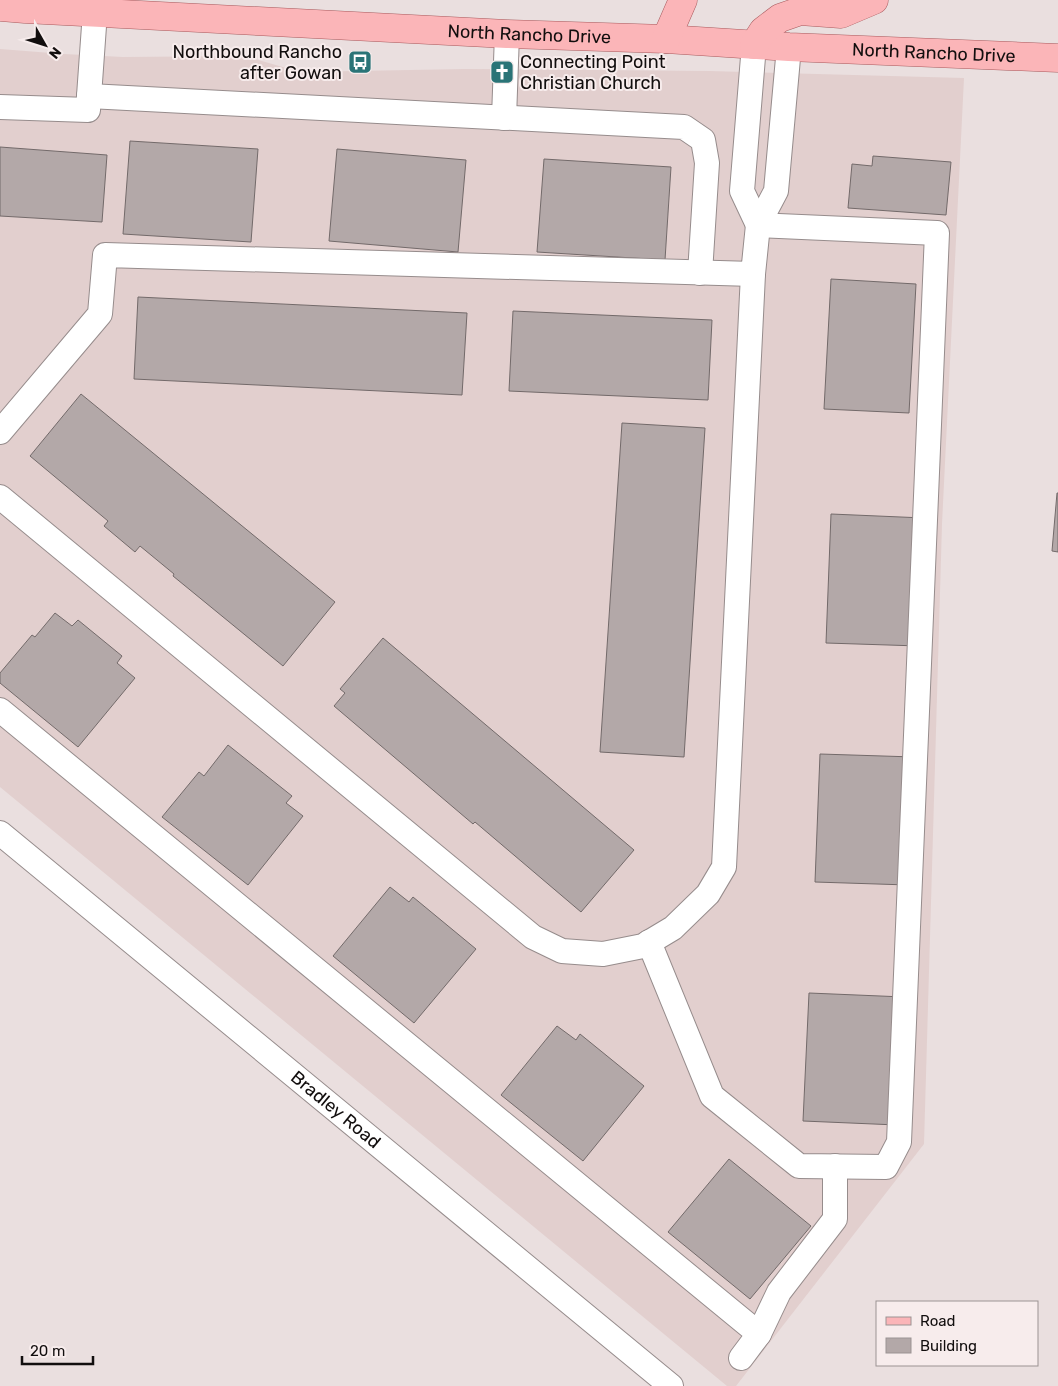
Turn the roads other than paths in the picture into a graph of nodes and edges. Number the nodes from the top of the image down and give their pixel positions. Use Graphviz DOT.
graph roads {
  1 [pos="683,0"];
  2 [pos="874,0"];
  3 [pos="0,6"];
  4 [pos="95,12"];
  5 [pos="507,34"];
  6 [pos="666,39"];
  7 [pos="754,45"];
  8 [pos="789,47"];
  9 [pos="1058,58"];
  10 [pos="89,96"];
  11 [pos="0,107"];
  12 [pos="504,118"];
  13 [pos="758,225"];
  14 [pos="700,273"];
  15 [pos="753,274"];
  16 [pos="0,432"];
  17 [pos="0,497"];
  18 [pos="0,710"];
  19 [pos="0,834"];
  20 [pos="649,942"];
  21 [pos="835,1166"];
  22 [pos="759,1334"];
  23 [pos="741,1358"];
  24 [pos="671,1386"];
  1 -- 6 [label="main road"];
  2 -- 7 [label="main road"];
  3 -- 4 [label="main road, North Rancho Drive"];
  4 -- 5 [label="main road, North Rancho Drive"];
  4 -- 10 [label="street"];
  5 -- 6 [label="main road, North Rancho Drive"];
  5 -- 12 [label="street"];
  6 -- 7 [label="main road, North Rancho Drive"];
  7 -- 8 [label="main road, North Rancho Drive"];
  7 -- 13 [label="street"];
  8 -- 9 [label="main road, North Rancho Drive"];
  8 -- 13 [label="street"];
  10 -- 11 [label="street"];
  10 -- 12 [label="street"];
  12 -- 14 [label="street"];
  13 -- 15 [label="street"];
  13 -- 21 [label="street"];
  14 -- 15 [label="street"];
  14 -- 16 [label="street"];
  15 -- 20 [label="street"];
  17 -- 20 [label="street"];
  18 -- 22 [label="street"];
  19 -- 24 [label="street, Bradley Road"];
  20 -- 21 [label="street"];
  21 -- 22 [label="street"];
  22 -- 23 [label="street"];
}
